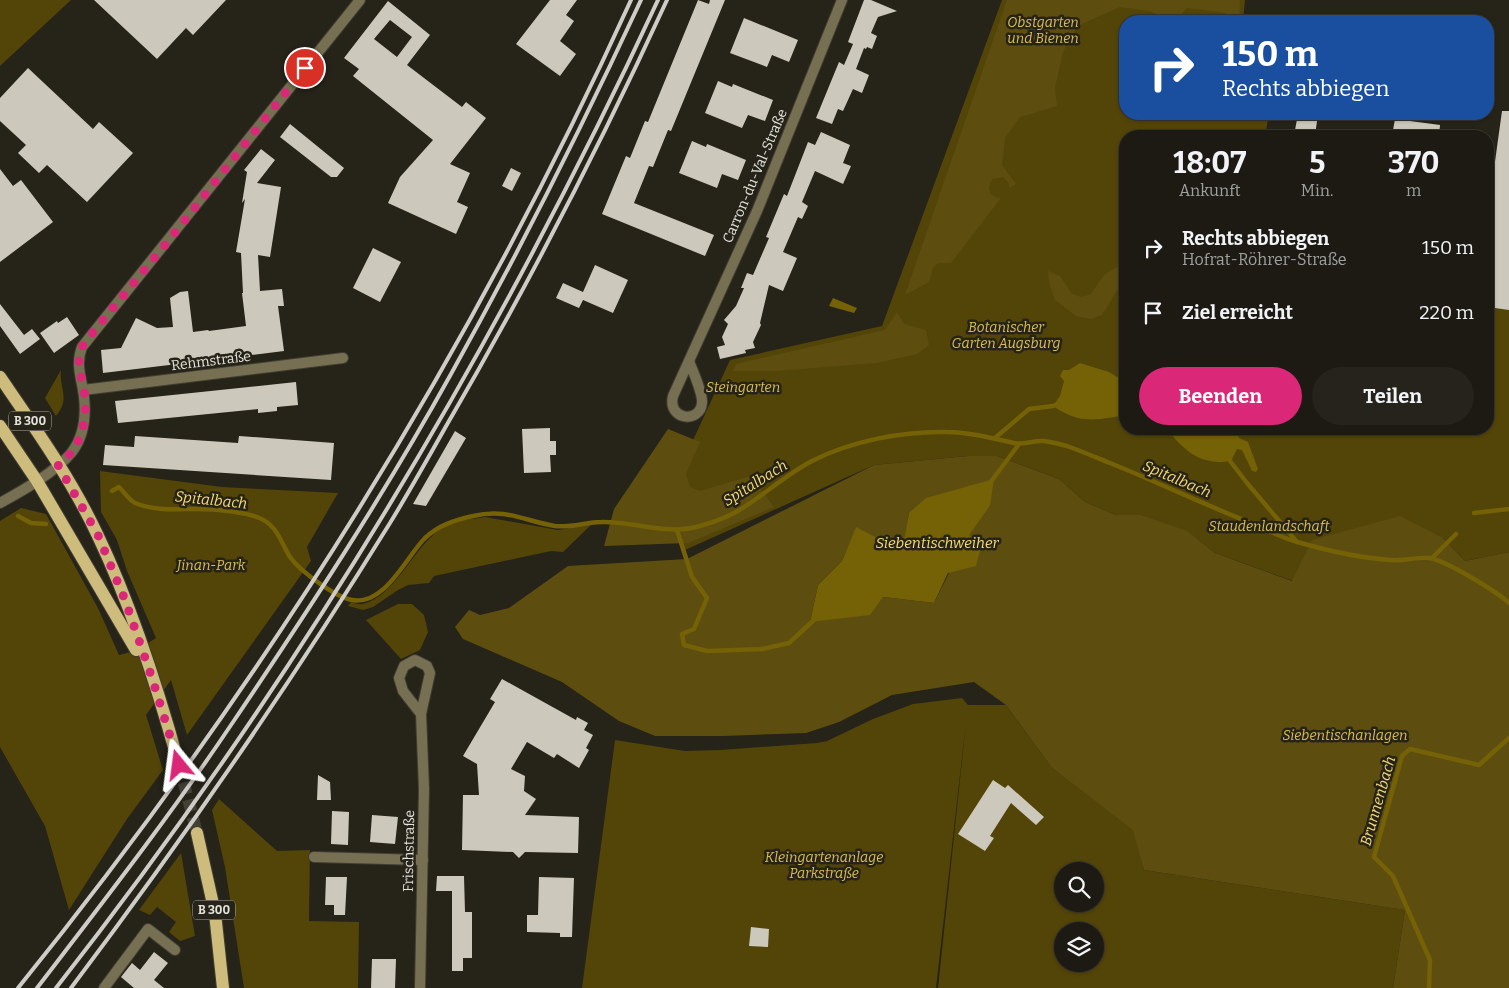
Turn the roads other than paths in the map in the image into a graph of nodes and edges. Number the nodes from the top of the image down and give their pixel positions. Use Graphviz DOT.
graph roads {
  1 [pos="360,0"];
  2 [pos="842,0"];
  3 [pos="343,358"];
  4 [pos="689,361"];
  5 [pos="0,377"];
  6 [pos="84,390"];
  7 [pos="0,426"];
  8 [pos="58,465"];
  9 [pos="37,481"];
  10 [pos="0,503"];
  11 [pos="152,678"];
  12 [pos="421,714"];
  13 [pos="179,765"];
  14 [pos="197,833"];
  15 [pos="314,857"];
  16 [pos="423,860"];
  17 [pos="175,950"];
  18 [pos="104,988"];
  19 [pos="223,988"];
  20 [pos="420,988"];
  1 -- 6 [label="street"];
  2 -- 4 [label="street, Carron-du-Val-Straße"];
  3 -- 6 [label="street, Rehmstraße"];
  4 -- 4 [label="street, Carron-du-Val-Straße"];
  5 -- 8 [label="main road, B 300"];
  6 -- 8 [label="street"];
  7 -- 9 [label="main road, B 300"];
  8 -- 9 [label="street"];
  8 -- 11 [label="main road, B 300"];
  9 -- 10 [label="street"];
  9 -- 11 [label="main road, B 300"];
  11 -- 13 [label="main road, B 300"];
  12 -- 12 [label="street, Frischstraße"];
  12 -- 16 [label="street, Frischstraße"];
  14 -- 19 [label="main road, B 300"];
  15 -- 16 [label="street"];
  16 -- 20 [label="street, Frischstraße"];
  17 -- 18 [label="street"];
}
